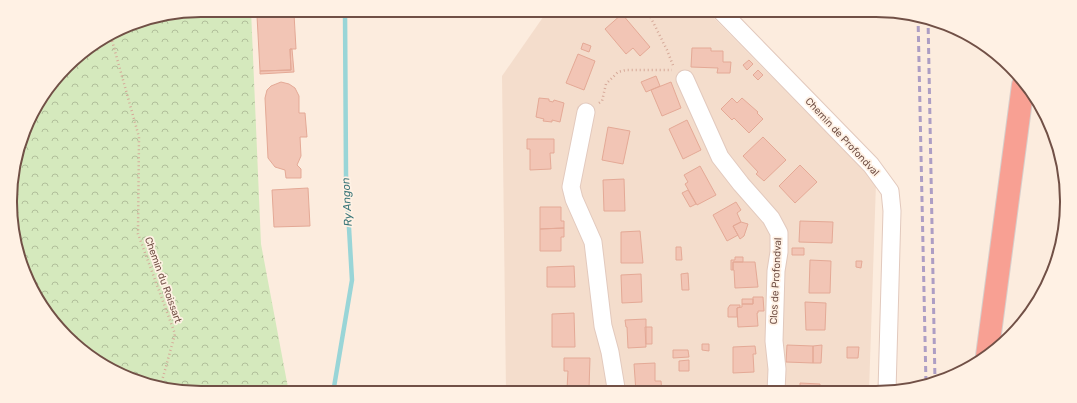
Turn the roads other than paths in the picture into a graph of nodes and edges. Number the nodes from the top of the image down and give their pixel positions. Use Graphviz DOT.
graph roads {
  1 [pos="727,17"];
  2 [pos="685,79"];
  3 [pos="1022,90"];
  4 [pos="586,112"];
  5 [pos="988,348"];
  6 [pos="616,386"];
  7 [pos="776,386"];
  8 [pos="887,386"];
  1 -- 8 [label="street, Chemin de Profondval"];
  2 -- 7 [label="street, Clos de Profondval"];
  3 -- 5 [label="highway"];
  4 -- 6 [label="street"];
}
